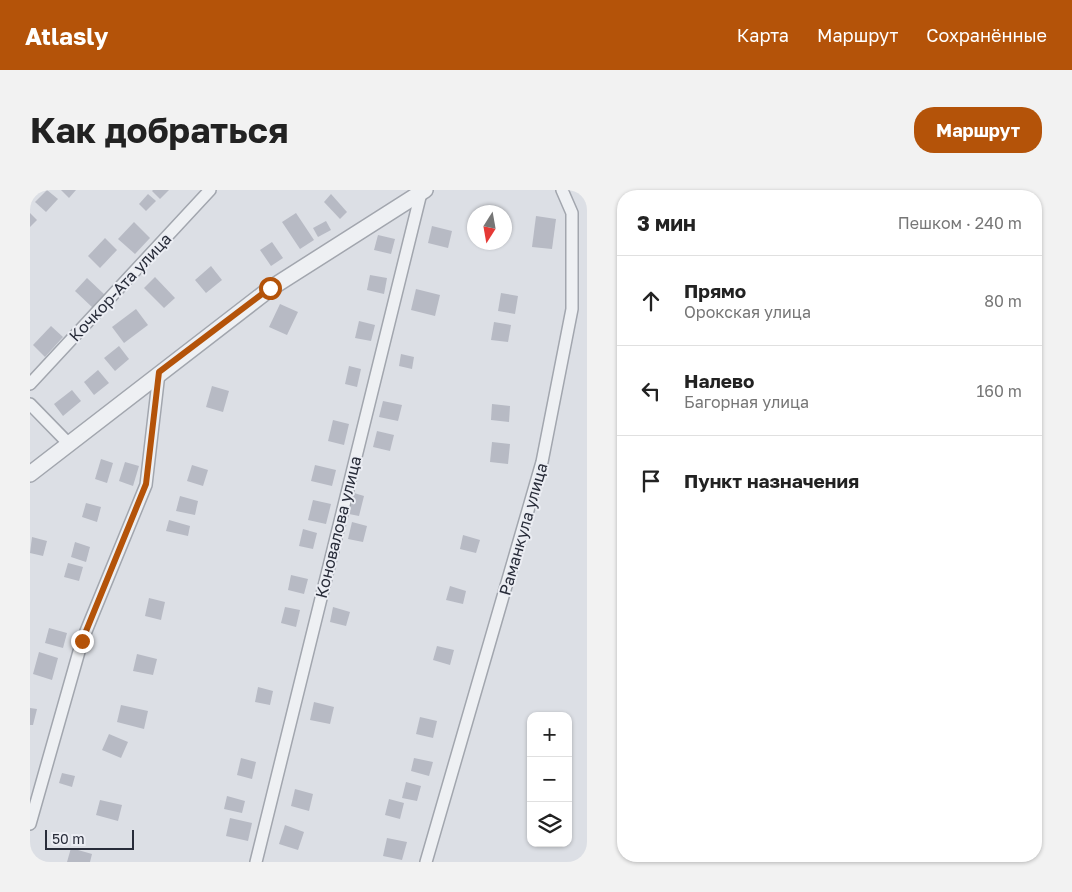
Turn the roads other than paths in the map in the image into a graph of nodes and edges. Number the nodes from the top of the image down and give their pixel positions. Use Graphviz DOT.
graph roads {
  1 [pos="210,190"];
  2 [pos="562,190"];
  3 [pos="423,191"];
  4 [pos="159,372"];
  5 [pos="30,384"];
  6 [pos="30,404"];
  7 [pos="69,444"];
  8 [pos="31,475"];
  9 [pos="30,824"];
  10 [pos="256,862"];
  11 [pos="426,862"];
  1 -- 5 [label="street, Кочкор-Ата улица"];
  2 -- 11 [label="street, Раманкула улица"];
  3 -- 4 [label="street"];
  3 -- 10 [label="street, Коновалова улица"];
  4 -- 7 [label="street"];
  4 -- 9 [label="street"];
  6 -- 7 [label="street"];
  7 -- 8 [label="street"];
}
